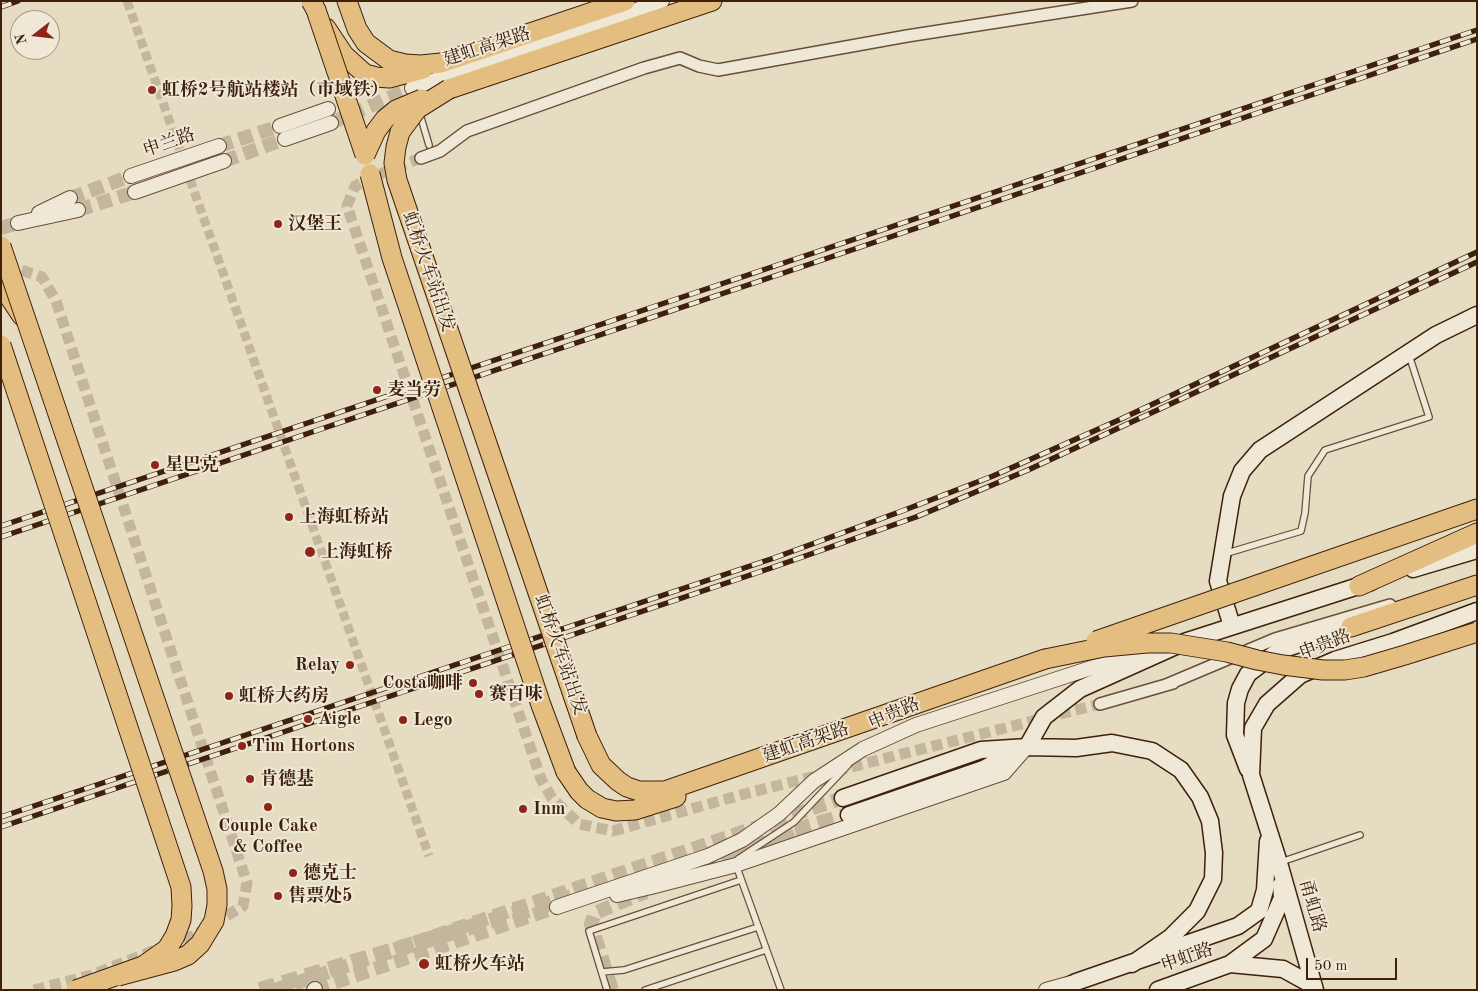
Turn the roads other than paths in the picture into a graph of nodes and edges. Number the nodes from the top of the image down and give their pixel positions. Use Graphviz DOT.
graph roads {
  1 [pos="347,1"];
  2 [pos="625,1"];
  3 [pos="662,1"];
  4 [pos="712,1"];
  5 [pos="1132,1"];
  6 [pos="313,5"];
  7 [pos="441,63"];
  8 [pos="412,88"];
  9 [pos="449,89"];
  10 [pos="328,109"];
  11 [pos="331,123"];
  12 [pos="280,126"];
  13 [pos="285,140"];
  14 [pos="429,145"];
  15 [pos="219,146"];
  16 [pos="365,155"];
  17 [pos="420,158"];
  18 [pos="224,160"];
  19 [pos="130,176"];
  20 [pos="135,192"];
  21 [pos="74,204"];
  22 [pos="18,222"];
  23 [pos="1,246"];
  24 [pos="1,289"];
  25 [pos="1477,314"];
  26 [pos="29,328"];
  27 [pos="1,345"];
  28 [pos="1409,352"];
  29 [pos="1477,501"];
  30 [pos="1477,509"];
  31 [pos="1477,533"];
  32 [pos="1365,549"];
  33 [pos="1477,550"];
  34 [pos="1221,554"];
  35 [pos="1477,578"];
  36 [pos="1477,585"];
  37 [pos="1359,586"];
  38 [pos="1477,611"];
  39 [pos="1232,626"];
  40 [pos="1352,627"];
  41 [pos="1477,632"];
  42 [pos="1187,641"];
  43 [pos="1278,651"];
  44 [pos="1045,659"];
  45 [pos="1166,685"];
  46 [pos="1100,704"];
  47 [pos="587,736"];
  48 [pos="1027,747"];
  49 [pos="863,749"];
  50 [pos="1251,775"];
  51 [pos="707,778"];
  52 [pos="843,798"];
  53 [pos="849,815"];
  54 [pos="1269,831"];
  55 [pos="1360,835"];
  56 [pos="1279,863"];
  57 [pos="736,865"];
  58 [pos="741,880"];
  59 [pos="758,927"];
  60 [pos="766,950"];
  61 [pos="1132,964"];
  62 [pos="1230,964"];
  63 [pos="602,972"];
  64 [pos="118,976"];
  65 [pos="1076,982"];
  66 [pos="1315,988"];
  67 [pos="76,990"];
  68 [pos="607,990"];
  69 [pos="645,990"];
  70 [pos="781,990"];
  71 [pos="1046,990"];
  72 [pos="1061,990"];
  73 [pos="1158,990"];
  1 -- 7 [label="highway, 建虹高架路"];
  2 -- 7 [label="highway, 建虹高架路"];
  3 -- 8 [label="street"];
  4 -- 9 [label="highway, 虹桥火车站出发"];
  5 -- 17 [label="street"];
  6 -- 7 [label="highway, bridge"];
  6 -- 16 [label="highway, bridge"];
  8 -- 14 [label="lane"];
  9 -- 16 [label="highway, bridge"];
  9 -- 47 [label="highway, 虹桥火车站出发, bridge"];
  10 -- 12 [label="street"];
  11 -- 13 [label="street"];
  15 -- 19 [label="street, 申兰路"];
  16 -- 51 [label="highway, bridge"];
  18 -- 20 [label="street"];
  21 -- 22 [label="street"];
  23 -- 26 [label="highway, bridge"];
  24 -- 26 [label="highway, bridge"];
  25 -- 28 [label="main road"];
  26 -- 64 [label="highway, bridge"];
  27 -- 64 [label="highway, bridge"];
  28 -- 34 [label="main road"];
  28 -- 34 [label="lane"];
  29 -- 32 [label="highway"];
  30 -- 32 [label="highway"];
  31 -- 37 [label="highway"];
  32 -- 44 [label="highway, bridge"];
  33 -- 37 [label="main road, 申贵路"];
  34 -- 39 [label="main road"];
  35 -- 45 [label="street"];
  36 -- 40 [label="highway"];
  37 -- 39 [label="main road, 申贵路"];
  38 -- 50 [label="main road, 申贵路"];
  39 -- 42 [label="main road, 申贵路"];
  40 -- 43 [label="main road"];
  41 -- 44 [label="highway, bridge"];
  42 -- 48 [label="main road, 申贵路"];
  42 -- 49 [label="street, 申贵路"];
  43 -- 45 [label="street"];
  43 -- 50 [label="main road"];
  44 -- 51 [label="highway, 建虹高架路"];
  45 -- 46 [label="street"];
  47 -- 51 [label="highway, 建虹高架路"];
  48 -- 52 [label="main road"];
  48 -- 53 [label="main road"];
  48 -- 57 [label="street"];
  48 -- 61 [label="main road"];
  49 -- 57 [label="lane"];
  49 -- 57 [label="street, 申贵路"];
  50 -- 54 [label="main road, 申贵路"];
  54 -- 56 [label="main road, 申贵路"];
  54 -- 61 [label="main road"];
  55 -- 56 [label="lane"];
  56 -- 62 [label="main road, 申虹路"];
  56 -- 66 [label="main road, 甬虹路"];
  57 -- 58 [label="lane"];
  58 -- 59 [label="lane"];
  58 -- 63 [label="lane"];
  59 -- 60 [label="lane"];
  59 -- 63 [label="lane"];
  60 -- 69 [label="lane"];
  60 -- 70 [label="lane"];
  61 -- 65 [label="main road"];
  62 -- 66 [label="main road, 申虹路"];
  62 -- 73 [label="main road, 申虹路"];
  63 -- 68 [label="lane"];
  64 -- 67 [label="highway, bridge"];
  65 -- 71 [label="street"];
  65 -- 72 [label="main road"];
}
